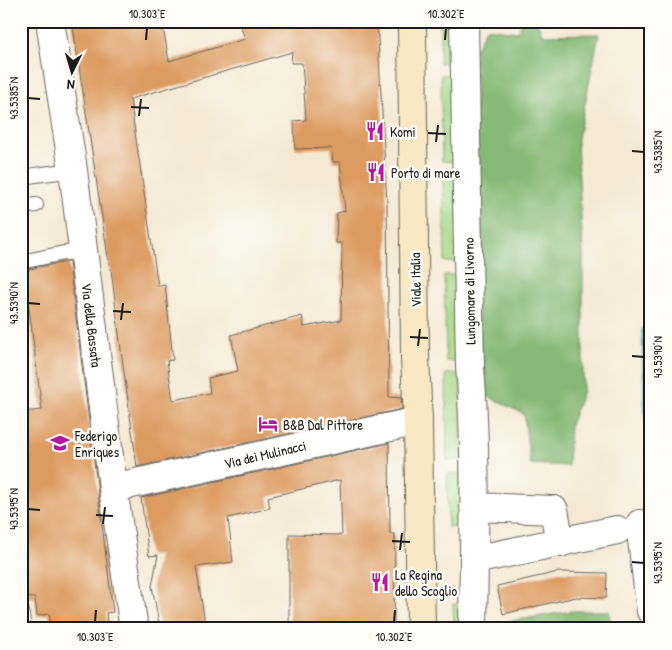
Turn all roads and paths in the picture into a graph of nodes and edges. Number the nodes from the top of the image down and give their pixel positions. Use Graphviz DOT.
graph roads {
  1 [pos="50,21"];
  2 [pos="412,21"];
  3 [pos="464,21"];
  4 [pos="73,170"];
  5 [pos="21,177"];
  6 [pos="36,205"];
  7 [pos="21,206"];
  8 [pos="83,252"];
  9 [pos="21,262"];
  10 [pos="418,421"];
  11 [pos="113,488"];
  12 [pos="474,507"];
  13 [pos="560,543"];
  14 [pos="474,560"];
  15 [pos="21,609"];
  16 [pos="651,612"];
  17 [pos="24,629"];
  18 [pos="134,629"];
  19 [pos="421,629"];
  20 [pos="473,629"];
  1 -- 4 [label="street, Via della Bassata"];
  2 -- 10 [label="main road, Viale Italia"];
  3 -- 12 [label="street, Lungomare di Livorno"];
  4 -- 5 [label="lane"];
  4 -- 8 [label="street, Via della Bassata"];
  6 -- 7 [label="lane"];
  8 -- 9 [label="lane"];
  8 -- 11 [label="street, Via della Bassata"];
  10 -- 11 [label="street, Via dei Mulinacci"];
  10 -- 19 [label="main road, Viale Italia"];
  11 -- 18 [label="street, Via della Bassata"];
  12 -- 13 [label="street"];
  12 -- 14 [label="street, Lungomare di Livorno"];
  13 -- 14 [label="street"];
  13 -- 16 [label="street"];
  14 -- 20 [label="street, Lungomare di Livorno"];
  15 -- 17 [label="lane"];
}
